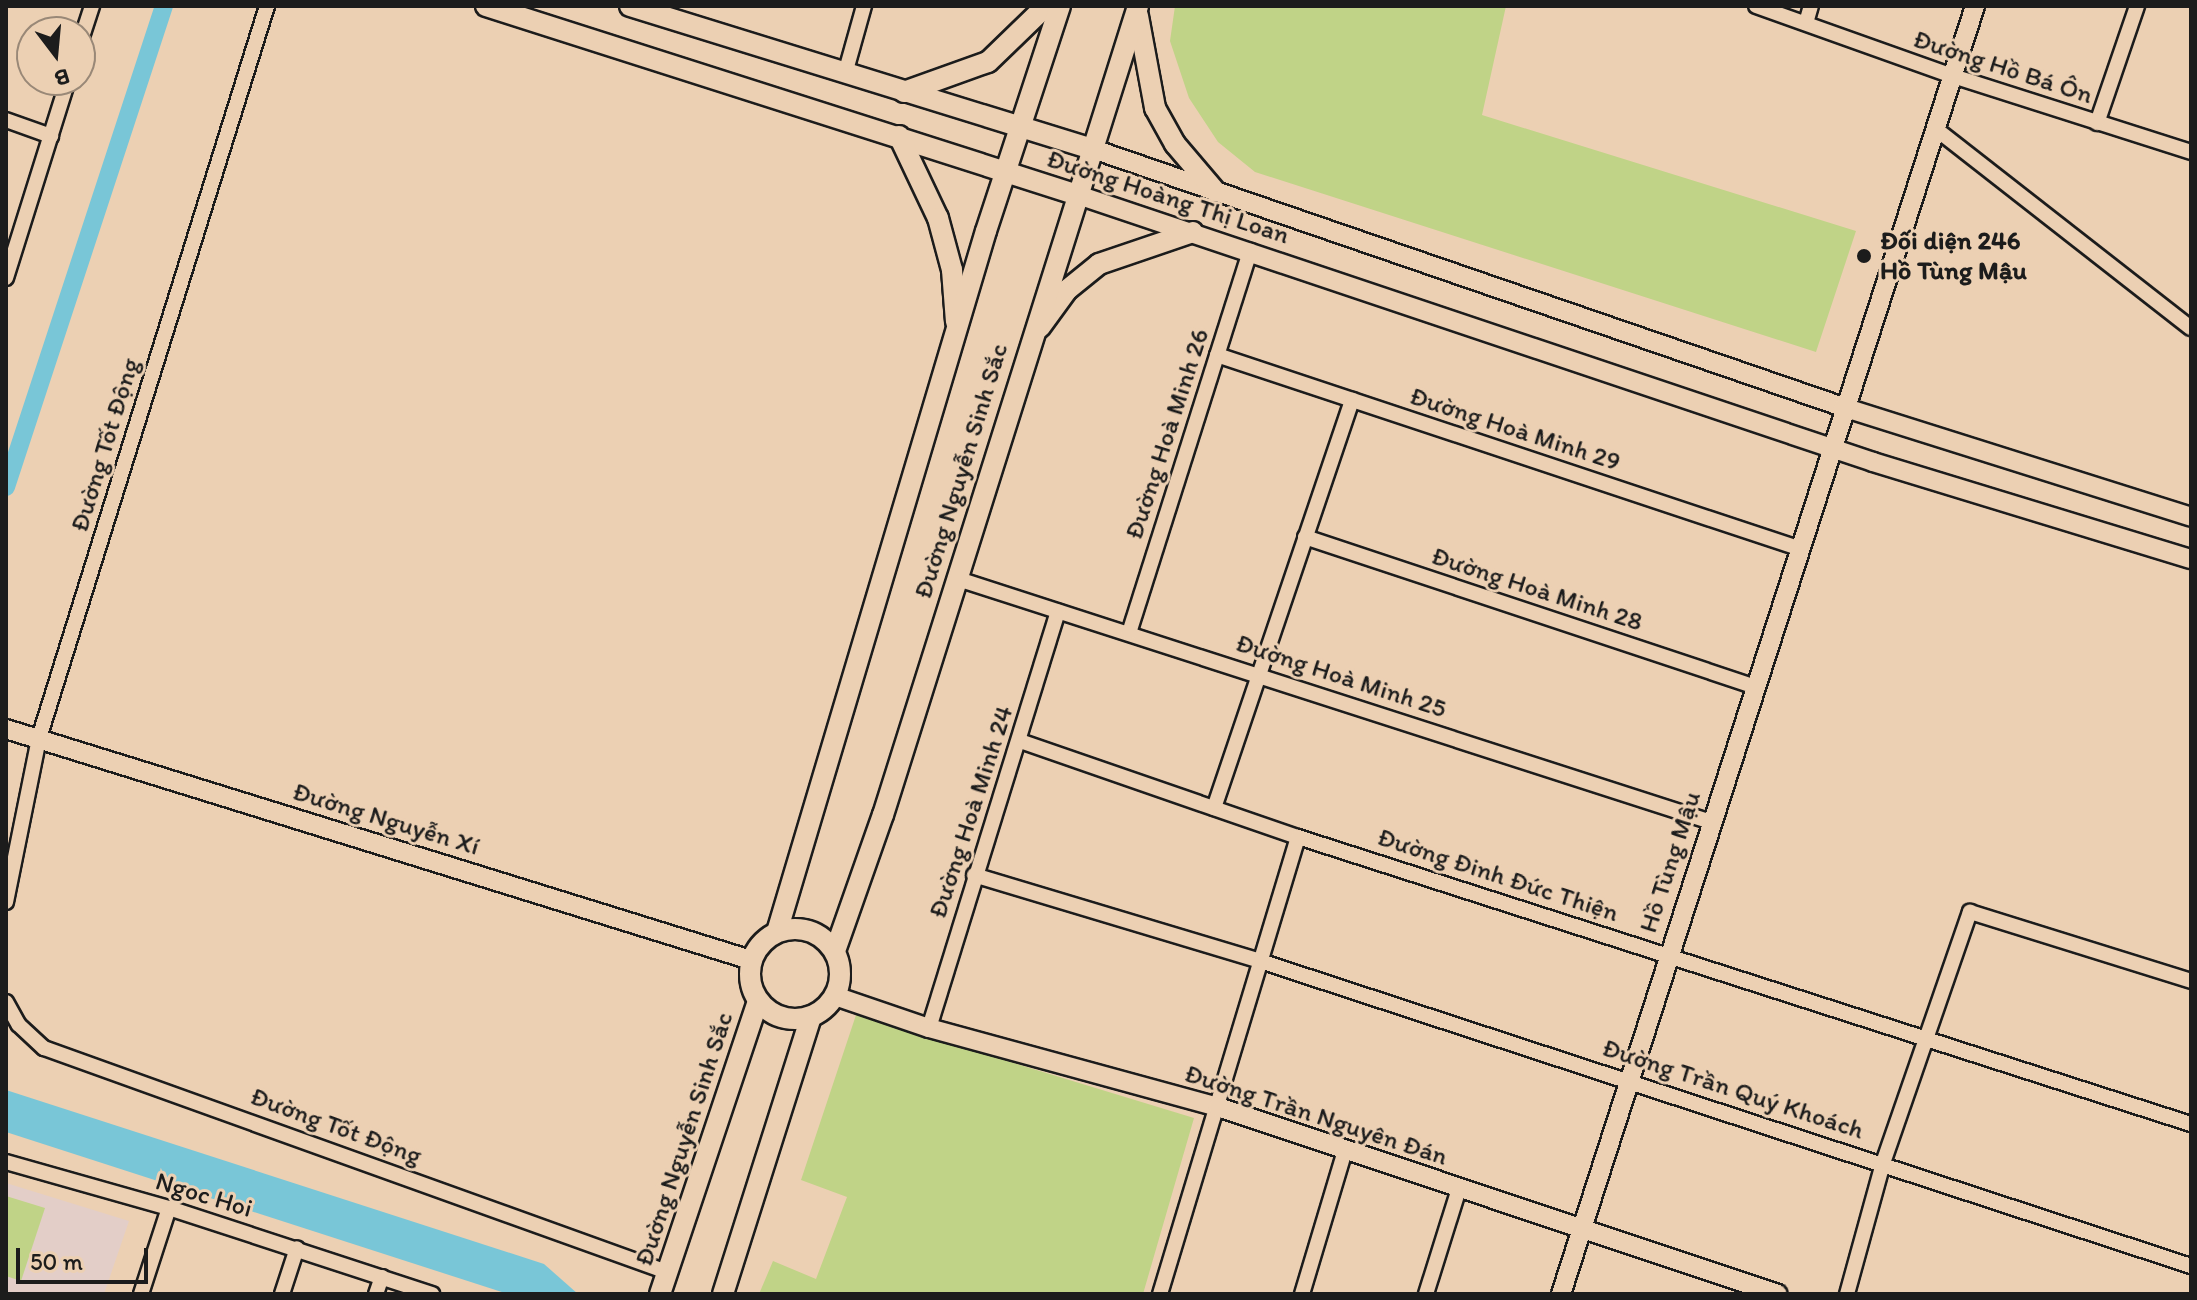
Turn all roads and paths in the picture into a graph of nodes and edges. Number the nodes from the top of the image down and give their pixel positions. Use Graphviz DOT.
graph roads {
  1 [pos="267,6"];
  2 [pos="486,6"];
  3 [pos="630,6"];
  4 [pos="864,6"];
  5 [pos="1046,6"];
  6 [pos="1060,6"];
  7 [pos="1756,6"];
  8 [pos="1811,6"];
  9 [pos="1975,6"];
  10 [pos="2137,6"];
  11 [pos="1138,7"];
  12 [pos="1806,23"];
  13 [pos="845,74"];
  14 [pos="1953,76"];
  15 [pos="904,92"];
  16 [pos="63,96"];
  17 [pos="6,120"];
  18 [pos="2097,123"];
  19 [pos="1019,126"];
  20 [pos="1936,129"];
  21 [pos="51,136"];
  22 [pos="899,136"];
  23 [pos="1093,149"];
  24 [pos="2191,152"];
  25 [pos="1005,171"];
  26 [pos="1215,191"];
  27 [pos="1078,195"];
  28 [pos="1193,232"];
  29 [pos="1250,251"];
  30 [pos="6,278"];
  31 [pos="2191,328"];
  32 [pos="958,338"];
  33 [pos="1028,343"];
  34 [pos="1217,355"];
  35 [pos="1352,400"];
  36 [pos="1843,407"];
  37 [pos="1830,446"];
  38 [pos="2191,517"];
  39 [pos="1305,537"];
  40 [pos="1798,548"];
  41 [pos="2191,559"];
  42 [pos="955,578"];
  43 [pos="1058,611"];
  44 [pos="1129,633"];
  45 [pos="1258,675"];
  46 [pos="1754,686"];
  47 [pos="6,729"];
  48 [pos="39,738"];
  49 [pos="1020,741"];
  50 [pos="1214,808"];
  51 [pos="1711,822"];
  52 [pos="1298,837"];
  53 [pos="974,875"];
  54 [pos="6,902"];
  55 [pos="777,932"];
  56 [pos="835,951"];
  57 [pos="1666,954"];
  58 [pos="751,960"];
  59 [pos="1260,961"];
  60 [pos="2191,981"];
  61 [pos="835,996"];
  62 [pos="758,1001"];
  63 [pos="6,1002"];
  64 [pos="811,1017"];
  65 [pos="929,1028"];
  66 [pos="1927,1038"];
  67 [pos="1627,1080"];
  68 [pos="1218,1107"];
  69 [pos="2191,1124"];
  70 [pos="1345,1151"];
  71 [pos="6,1162"];
  72 [pos="1883,1163"];
  73 [pos="1459,1189"];
  74 [pos="169,1208"];
  75 [pos="1580,1229"];
  76 [pos="297,1248"];
  77 [pos="2191,1266"];
  78 [pos="667,1272"];
  79 [pos="382,1277"];
  80 [pos="725,1293"];
  81 [pos="141,1294"];
  82 [pos="282,1294"];
  83 [pos="376,1294"];
  84 [pos="432,1294"];
  85 [pos="660,1294"];
  86 [pos="1160,1294"];
  87 [pos="1302,1294"];
  88 [pos="1426,1294"];
  89 [pos="1561,1294"];
  90 [pos="1778,1294"];
  91 [pos="1847,1294"];
  1 -- 48 [label="street, Đường Tốt Động"];
  2 -- 22 [label="main road, Đường Hoàng Thị Loan"];
  3 -- 13 [label="main road, Đường Hoàng Thị Loan"];
  4 -- 13 [label="street"];
  5 -- 15 [label="main road"];
  6 -- 19 [label="main road, Đường Nguyễn Sinh Sắc"];
  7 -- 12 [label="street, Đường Hồ Bá Ôn"];
  8 -- 12 [label="street"];
  9 -- 14 [label="street, Hồ Tùng Mậu"];
  10 -- 18 [label="street"];
  11 -- 23 [label="main road, Đường Nguyễn Sinh Sắc"];
  11 -- 26 [label="main road"];
  12 -- 14 [label="street, Đường Hồ Bá Ôn"];
  13 -- 15 [label="main road, Đường Hoàng Thị Loan"];
  14 -- 18 [label="street, Đường Hồ Bá Ôn"];
  14 -- 20 [label="street, Hồ Tùng Mậu"];
  15 -- 19 [label="main road, Đường Hoàng Thị Loan"];
  16 -- 21 [label="street"];
  17 -- 21 [label="street"];
  18 -- 24 [label="street, Đường Hồ Bá Ôn"];
  19 -- 23 [label="main road, Đường Hoàng Thị Loan"];
  19 -- 25 [label="main road, Đường Nguyễn Sinh Sắc"];
  20 -- 31 [label="street"];
  20 -- 36 [label="street, Hồ Tùng Mậu"];
  21 -- 30 [label="street"];
  22 -- 25 [label="main road, Đường Hoàng Thị Loan"];
  22 -- 32 [label="main road"];
  23 -- 26 [label="street, Đường Hoàng Thị Loan"];
  23 -- 27 [label="main road, Đường Nguyễn Sinh Sắc"];
  25 -- 27 [label="main road, Đường Hoàng Thị Loan"];
  25 -- 32 [label="main road, Đường Nguyễn Sinh Sắc"];
  26 -- 36 [label="street, Đường Hoàng Thị Loan"];
  27 -- 28 [label="street, Đường Hoàng Thị Loan"];
  27 -- 33 [label="main road, Đường Nguyễn Sinh Sắc"];
  28 -- 29 [label="street, Đường Hoàng Thị Loan"];
  28 -- 33 [label="main road"];
  29 -- 34 [label="street, Đường Hoà Minh 26"];
  29 -- 37 [label="street, Đường Hoàng Thị Loan"];
  32 -- 55 [label="main road, Đường Nguyễn Sinh Sắc"];
  33 -- 42 [label="main road, Đường Nguyễn Sinh Sắc"];
  34 -- 35 [label="street, Đường Hoà Minh 29"];
  34 -- 44 [label="street, Đường Hoà Minh 26"];
  35 -- 39 [label="street"];
  35 -- 40 [label="street, Đường Hoà Minh 29"];
  36 -- 37 [label="street, Hồ Tùng Mậu"];
  36 -- 38 [label="street, Đường Hoàng Thị Loan"];
  37 -- 40 [label="street, Hồ Tùng Mậu"];
  37 -- 41 [label="street, Đường Hoàng Thị Loan"];
  39 -- 45 [label="street"];
  39 -- 46 [label="street, Đường Hoà Minh 28"];
  40 -- 46 [label="street, Hồ Tùng Mậu"];
  42 -- 43 [label="street, Đường Hoà Minh 25"];
  42 -- 56 [label="main road, Đường Nguyễn Sinh Sắc"];
  43 -- 44 [label="street, Đường Hoà Minh 25"];
  43 -- 49 [label="street, Đường Hoà Minh 24"];
  44 -- 45 [label="street, Đường Hoà Minh 25"];
  45 -- 50 [label="street"];
  45 -- 51 [label="street, Đường Hoà Minh 25"];
  46 -- 51 [label="street, Hồ Tùng Mậu"];
  47 -- 48 [label="street, Đường Nguyễn Xí"];
  48 -- 54 [label="street, Đường Tốt Động"];
  48 -- 58 [label="street, Đường Nguyễn Xí"];
  49 -- 50 [label="street, Đường Đinh Đức Thiện"];
  49 -- 53 [label="street, Đường Hoà Minh 24"];
  50 -- 52 [label="street, Đường Đinh Đức Thiện"];
  51 -- 57 [label="street, Hồ Tùng Mậu"];
  52 -- 57 [label="street, Đường Đinh Đức Thiện"];
  52 -- 59 [label="street"];
  53 -- 59 [label="street, Đường Trần Quý Khoách"];
  53 -- 65 [label="street, Đường Hoà Minh 24"];
  55 -- 56 [label="main road"];
  55 -- 58 [label="main road"];
  56 -- 61 [label="main road"];
  57 -- 66 [label="street, Đường Đinh Đức Thiện"];
  57 -- 67 [label="street, Hồ Tùng Mậu"];
  58 -- 62 [label="main road"];
  59 -- 67 [label="street, Đường Trần Quý Khoách"];
  59 -- 68 [label="street"];
  60 -- 66 [label="street"];
  61 -- 64 [label="main road"];
  61 -- 65 [label="street, Đường Trần Nguyên Đán"];
  62 -- 64 [label="main road"];
  62 -- 78 [label="main road, Đường Nguyễn Sinh Sắc"];
  63 -- 78 [label="street, Đường Tốt Động"];
  64 -- 80 [label="main road"];
  65 -- 68 [label="street, Đường Trần Nguyên Đán"];
  66 -- 69 [label="street, Đường Đinh Đức Thiện"];
  66 -- 72 [label="street"];
  67 -- 72 [label="street, Đường Trần Quý Khoách"];
  67 -- 75 [label="street, Hồ Tùng Mậu"];
  68 -- 70 [label="street, Đường Trần Nguyên Đán"];
  68 -- 86 [label="street"];
  70 -- 73 [label="street, Đường Trần Nguyên Đán"];
  70 -- 87 [label="street"];
  71 -- 74 [label="street, Ngoc Hoi"];
  72 -- 77 [label="street, Đường Trần Quý Khoách"];
  72 -- 91 [label="street"];
  73 -- 75 [label="street, Đường Trần Nguyên Đán"];
  73 -- 88 [label="street"];
  74 -- 76 [label="street, Ngoc Hoi"];
  74 -- 81 [label="street"];
  75 -- 89 [label="street, Hồ Tùng Mậu"];
  75 -- 90 [label="street, Đường Trần Nguyên Đán"];
  76 -- 79 [label="street, Ngoc Hoi"];
  76 -- 82 [label="street"];
  78 -- 85 [label="main road, Đường Nguyễn Sinh Sắc"];
  79 -- 83 [label="street"];
  79 -- 84 [label="street, Ngoc Hoi"];
}
